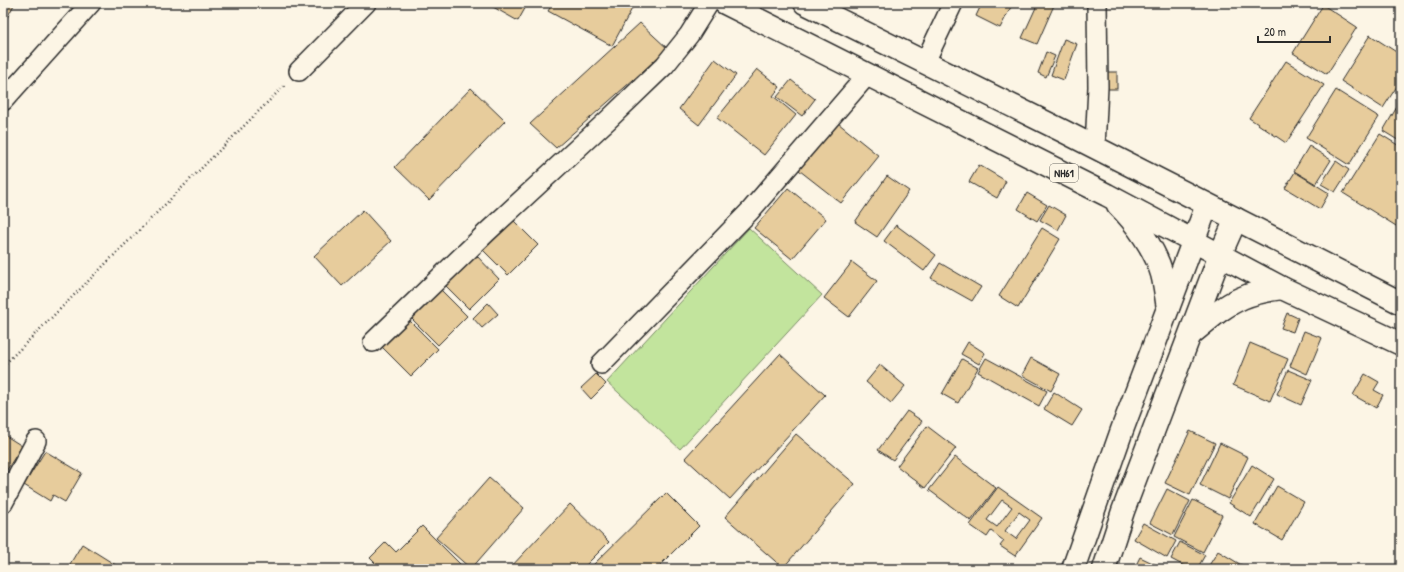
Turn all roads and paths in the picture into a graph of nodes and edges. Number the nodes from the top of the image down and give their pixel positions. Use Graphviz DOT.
graph roads {
  1 [pos="91,3"];
  2 [pos="366,3"];
  3 [pos="709,3"];
  4 [pos="726,3"];
  5 [pos="805,3"];
  6 [pos="953,3"];
  7 [pos="1098,3"];
  8 [pos="925,62"];
  9 [pos="299,71"];
  10 [pos="868,74"];
  11 [pos="3,101"];
  12 [pos="1095,147"];
  13 [pos="1107,195"];
  14 [pos="1207,205"];
  15 [pos="1236,219"];
  16 [pos="1193,239"];
  17 [pos="1220,255"];
  18 [pos="1282,288"];
  19 [pos="1401,303"];
  20 [pos="1168,308"];
  21 [pos="1190,334"];
  22 [pos="373,342"];
  23 [pos="1401,344"];
  24 [pos="601,364"];
  25 [pos="3,366"];
  26 [pos="36,441"];
  27 [pos="3,503"];
  28 [pos="1073,569"];
  29 [pos="1104,569"];
  1 -- 11 [label="street"];
  2 -- 9 [label="street"];
  3 -- 22 [label="street"];
  4 -- 10 [label="main road, NH61"];
  5 -- 8 [label="main road"];
  6 -- 8 [label="street"];
  7 -- 12 [label="street"];
  8 -- 12 [label="main road"];
  9 -- 25 [label="path"];
  10 -- 13 [label="main road, NH61"];
  10 -- 24 [label="street"];
  12 -- 14 [label="main road"];
  13 -- 16 [label="main road, NH61"];
  13 -- 20 [label="main road"];
  14 -- 15 [label="main road"];
  14 -- 16 [label="main road"];
  15 -- 17 [label="main road"];
  15 -- 19 [label="main road"];
  16 -- 17 [label="main road, NH61"];
  16 -- 20 [label="main road"];
  17 -- 18 [label="main road, NH61"];
  17 -- 21 [label="main road"];
  18 -- 21 [label="main road"];
  18 -- 23 [label="main road, NH61"];
  20 -- 28 [label="main road"];
  21 -- 29 [label="main road"];
  26 -- 27 [label="street"];
}
